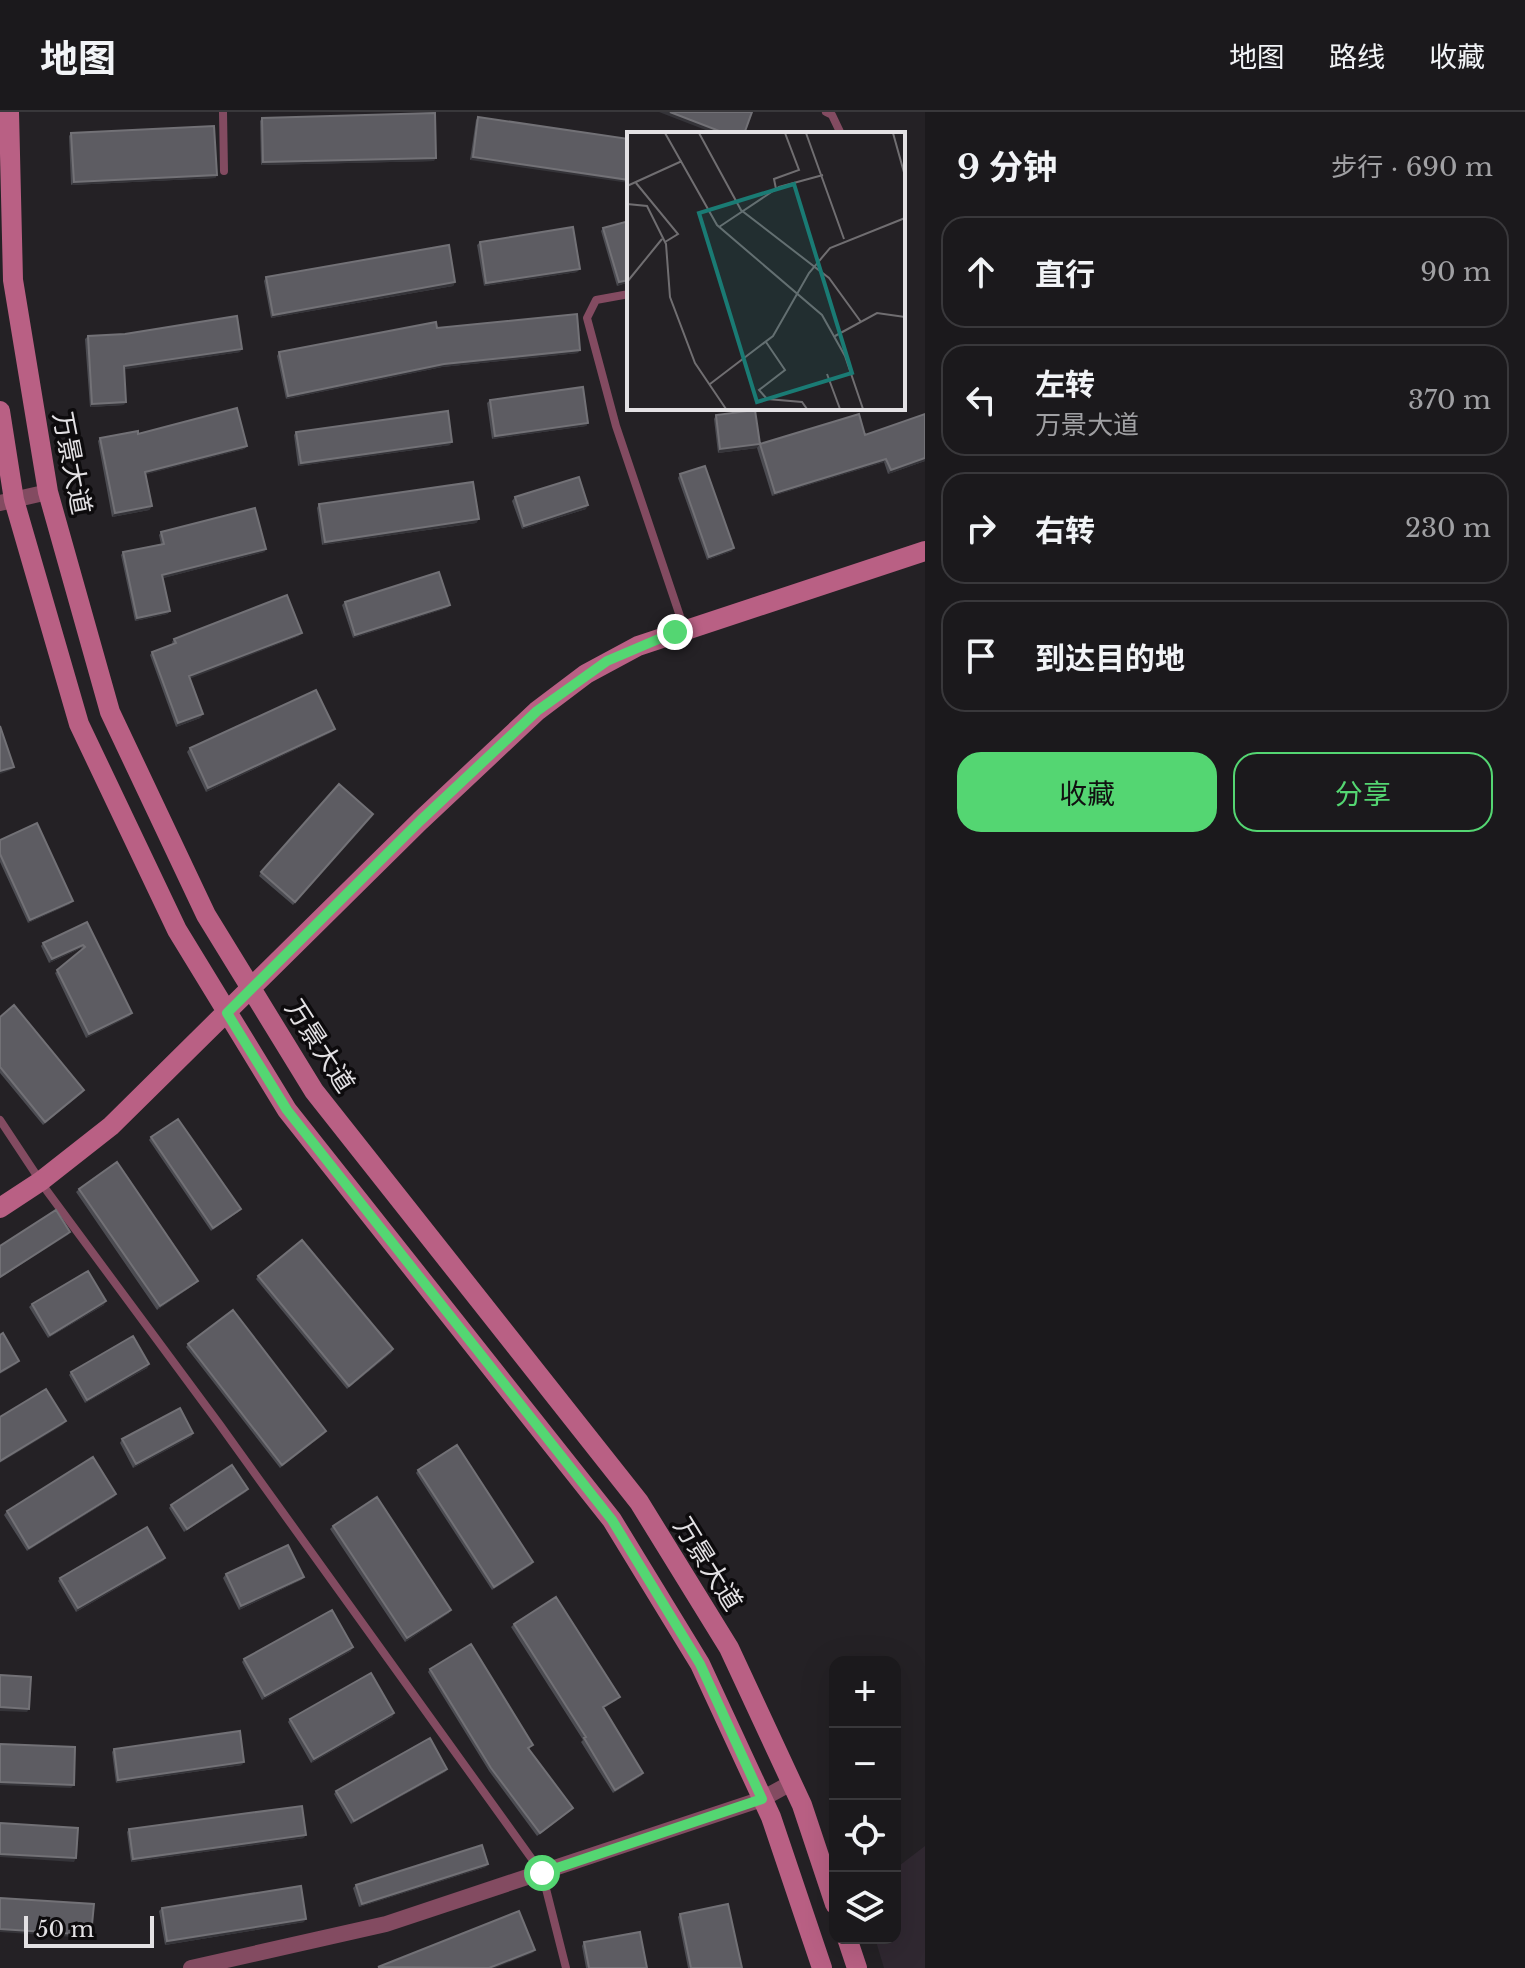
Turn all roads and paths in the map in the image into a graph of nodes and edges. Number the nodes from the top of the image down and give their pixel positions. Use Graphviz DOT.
graph roads {
  1 [pos="9,112"];
  2 [pos="223,112"];
  3 [pos="826,112"];
  4 [pos="840,132"];
  5 [pos="224,171"];
  6 [pos="627,294"];
  7 [pos="0,411"];
  8 [pos="48,492"];
  9 [pos="7,501"];
  10 [pos="925,551"];
  11 [pos="684,629"];
  12 [pos="252,988"];
  13 [pos="227,1013"];
  14 [pos="0,1120"];
  15 [pos="41,1181"];
  16 [pos="0,1208"];
  17 [pos="791,1783"];
  18 [pos="762,1799"];
  19 [pos="542,1873"];
  20 [pos="829,1886"];
  21 [pos="849,1944"];
  22 [pos="191,1968"];
  23 [pos="566,1968"];
  24 [pos="822,1968"];
  25 [pos="857,1968"];
  1 -- 8 [label="main road, 万景大道"];
  2 -- 5 [label="lane"];
  3 -- 4 [label="lane"];
  6 -- 11 [label="lane"];
  7 -- 9 [label="main road"];
  8 -- 9 [label="street"];
  8 -- 12 [label="main road, 万景大道"];
  9 -- 13 [label="main road"];
  10 -- 11 [label="main road"];
  11 -- 12 [label="main road"];
  12 -- 13 [label="main road"];
  12 -- 17 [label="main road, 万景大道"];
  13 -- 15 [label="main road"];
  13 -- 18 [label="main road"];
  14 -- 15 [label="lane"];
  15 -- 16 [label="main road"];
  15 -- 19 [label="lane"];
  17 -- 18 [label="street"];
  17 -- 20 [label="main road, 万景大道"];
  18 -- 19 [label="street"];
  18 -- 24 [label="main road"];
  19 -- 22 [label="street"];
  19 -- 23 [label="lane"];
  21 -- 25 [label="main road"];
}
